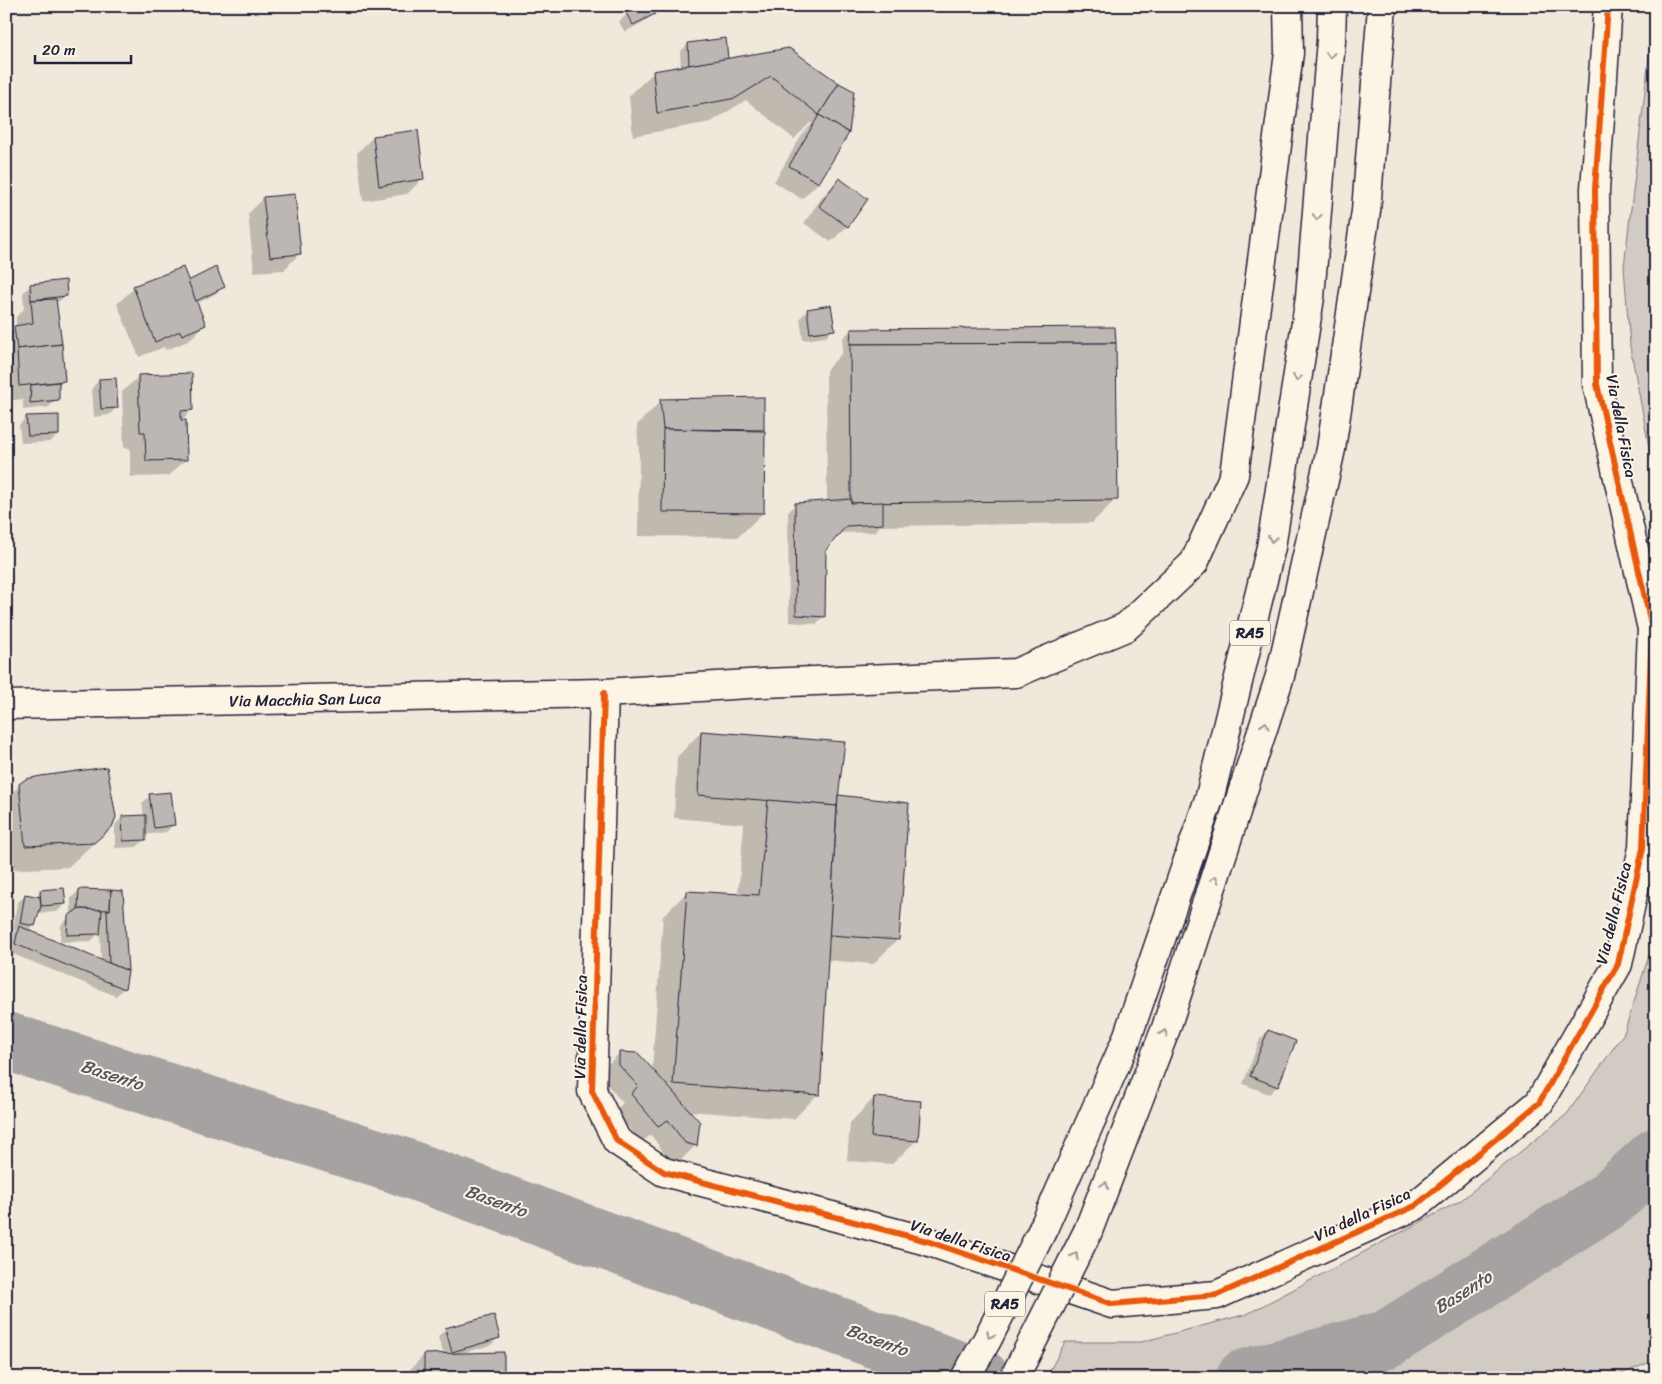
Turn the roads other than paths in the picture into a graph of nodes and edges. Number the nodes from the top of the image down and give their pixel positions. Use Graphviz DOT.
graph roads {
  1 [pos="1288,6"];
  2 [pos="1332,6"];
  3 [pos="1382,6"];
  4 [pos="1608,6"];
  5 [pos="604,693"];
  6 [pos="6,705"];
  7 [pos="965,1378"];
  8 [pos="1014,1378"];
  1 -- 5 [label="main road, Via Macchia San Luca"];
  2 -- 7 [label="main road, RA5, one-way, bridge"];
  8 -- 3 [label="main road, RA5, one-way, bridge"];
  4 -- 5 [label="main road, Via della Fisica"];
  5 -- 6 [label="main road, Via Macchia San Luca"];
}
